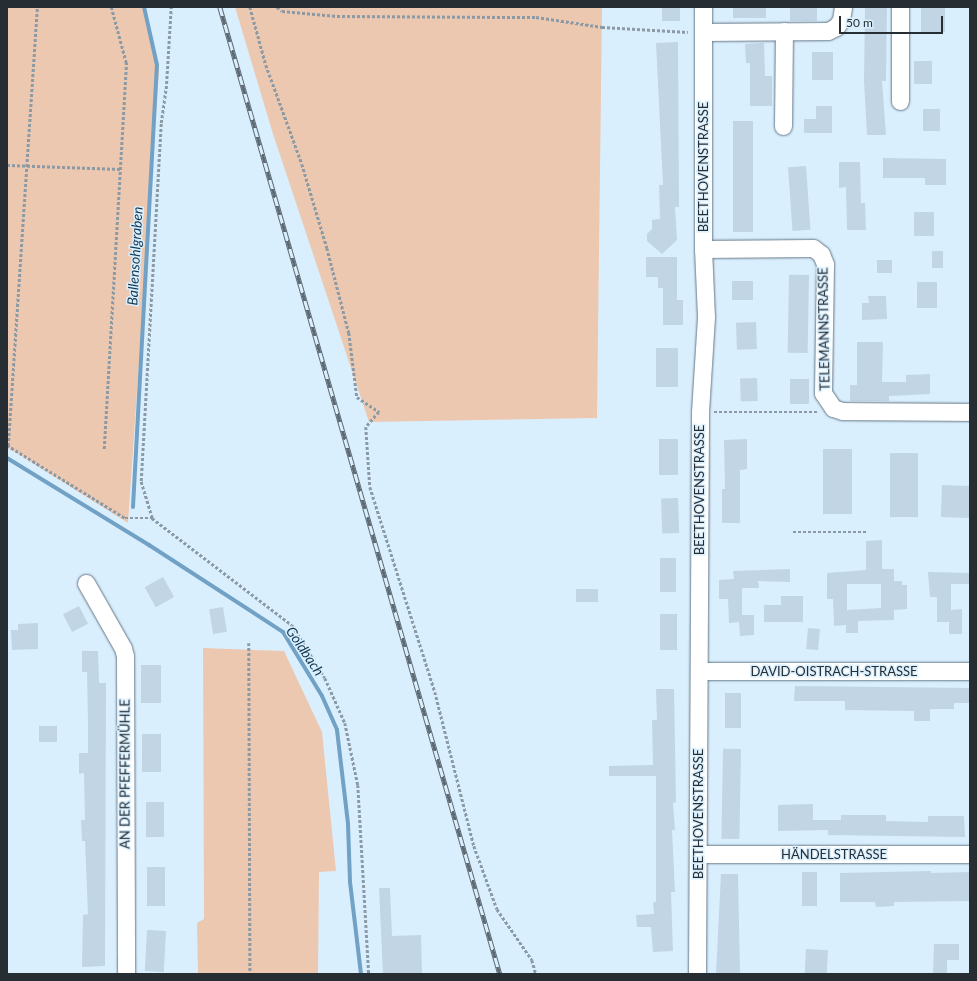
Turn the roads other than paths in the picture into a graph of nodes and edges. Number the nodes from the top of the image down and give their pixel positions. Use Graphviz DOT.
graph roads {
  1 [pos="703,7"];
  2 [pos="843,7"];
  3 [pos="900,7"];
  4 [pos="784,31"];
  5 [pos="703,32"];
  6 [pos="900,101"];
  7 [pos="783,126"];
  8 [pos="703,249"];
  9 [pos="970,412"];
  10 [pos="86,583"];
  11 [pos="699,671"];
  12 [pos="970,671"];
  13 [pos="698,854"];
  14 [pos="970,854"];
  15 [pos="126,974"];
  16 [pos="697,974"];
  1 -- 5 [label="street, BEETHOVENSTRASSE"];
  2 -- 4 [label="street"];
  3 -- 6 [label="street"];
  4 -- 5 [label="street"];
  4 -- 7 [label="street"];
  5 -- 8 [label="street, BEETHOVENSTRASSE"];
  8 -- 9 [label="street, TELEMANNSTRASSE"];
  8 -- 11 [label="street, BEETHOVENSTRASSE"];
  10 -- 15 [label="street, AN DER PFEFFERMÜHLE"];
  11 -- 12 [label="street, DAVID-OISTRACH-STRASSE"];
  11 -- 13 [label="street, BEETHOVENSTRASSE"];
  13 -- 14 [label="street, HÄNDELSTRASSE"];
  13 -- 16 [label="street, BEETHOVENSTRASSE"];
}
